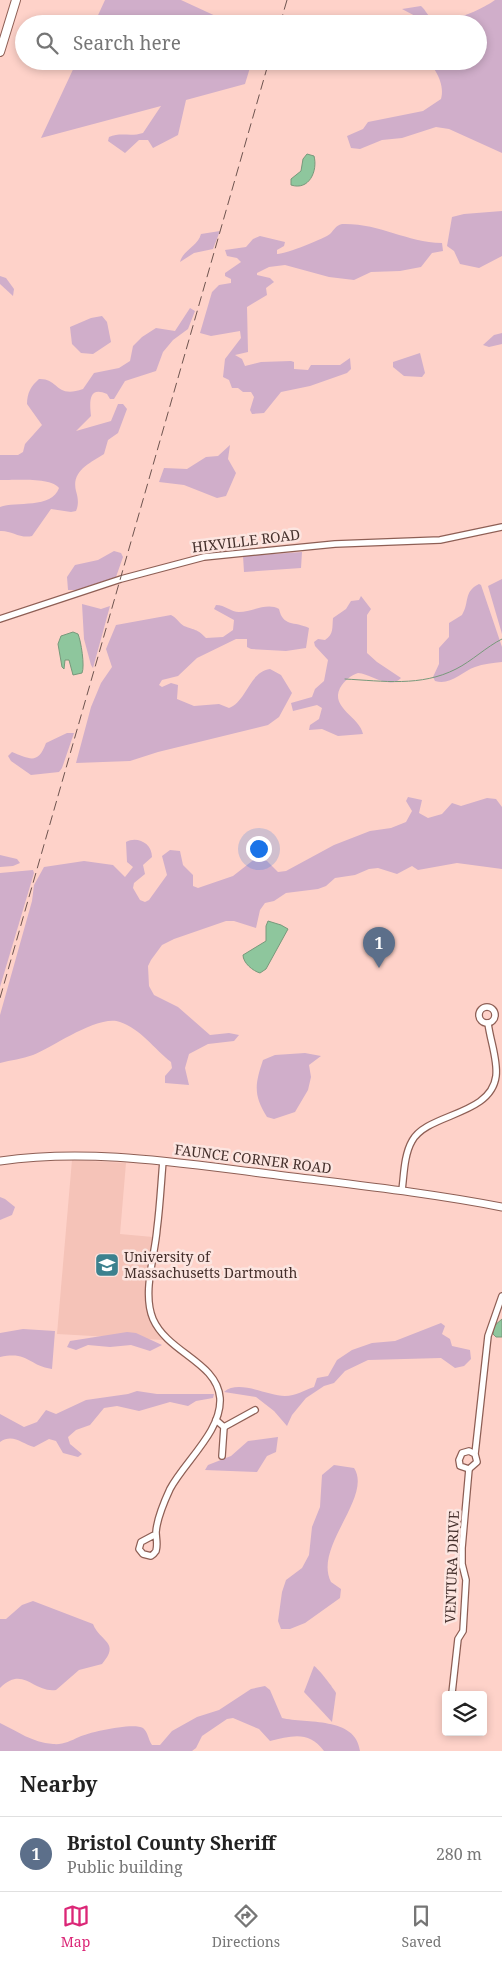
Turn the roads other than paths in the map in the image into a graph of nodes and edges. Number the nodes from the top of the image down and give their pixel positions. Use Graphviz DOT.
graph roads {
  1 [pos="16,0"];
  2 [pos="0,52"];
  3 [pos="502,527"];
  4 [pos="0,619"];
  5 [pos="488,1023"];
  6 [pos="0,1161"];
  7 [pos="163,1161"];
  8 [pos="402,1190"];
  9 [pos="502,1206"];
  10 [pos="502,1296"];
  11 [pos="255,1410"];
  12 [pos="216,1420"];
  13 [pos="224,1427"];
  14 [pos="475,1454"];
  15 [pos="222,1456"];
  16 [pos="469,1470"];
  17 [pos="156,1534"];
  18 [pos="452,1691"];
  1 -- 2 [label="highway"];
  3 -- 4 [label="street, HIXVILLE ROAD"];
  5 -- 8 [label="street"];
  6 -- 7 [label="main road, FAUNCE CORNER ROAD"];
  7 -- 8 [label="main road, FAUNCE CORNER ROAD"];
  7 -- 12 [label="street"];
  8 -- 9 [label="main road, FAUNCE CORNER ROAD"];
  10 -- 14 [label="street, VENTURA DRIVE"];
  11 -- 13 [label="street"];
  12 -- 13 [label="street"];
  12 -- 17 [label="street"];
  13 -- 15 [label="street"];
  14 -- 16 [label="street, VENTURA DRIVE"];
  14 -- 16 [label="street, VENTURA DRIVE"];
  16 -- 18 [label="street, VENTURA DRIVE"];
}
